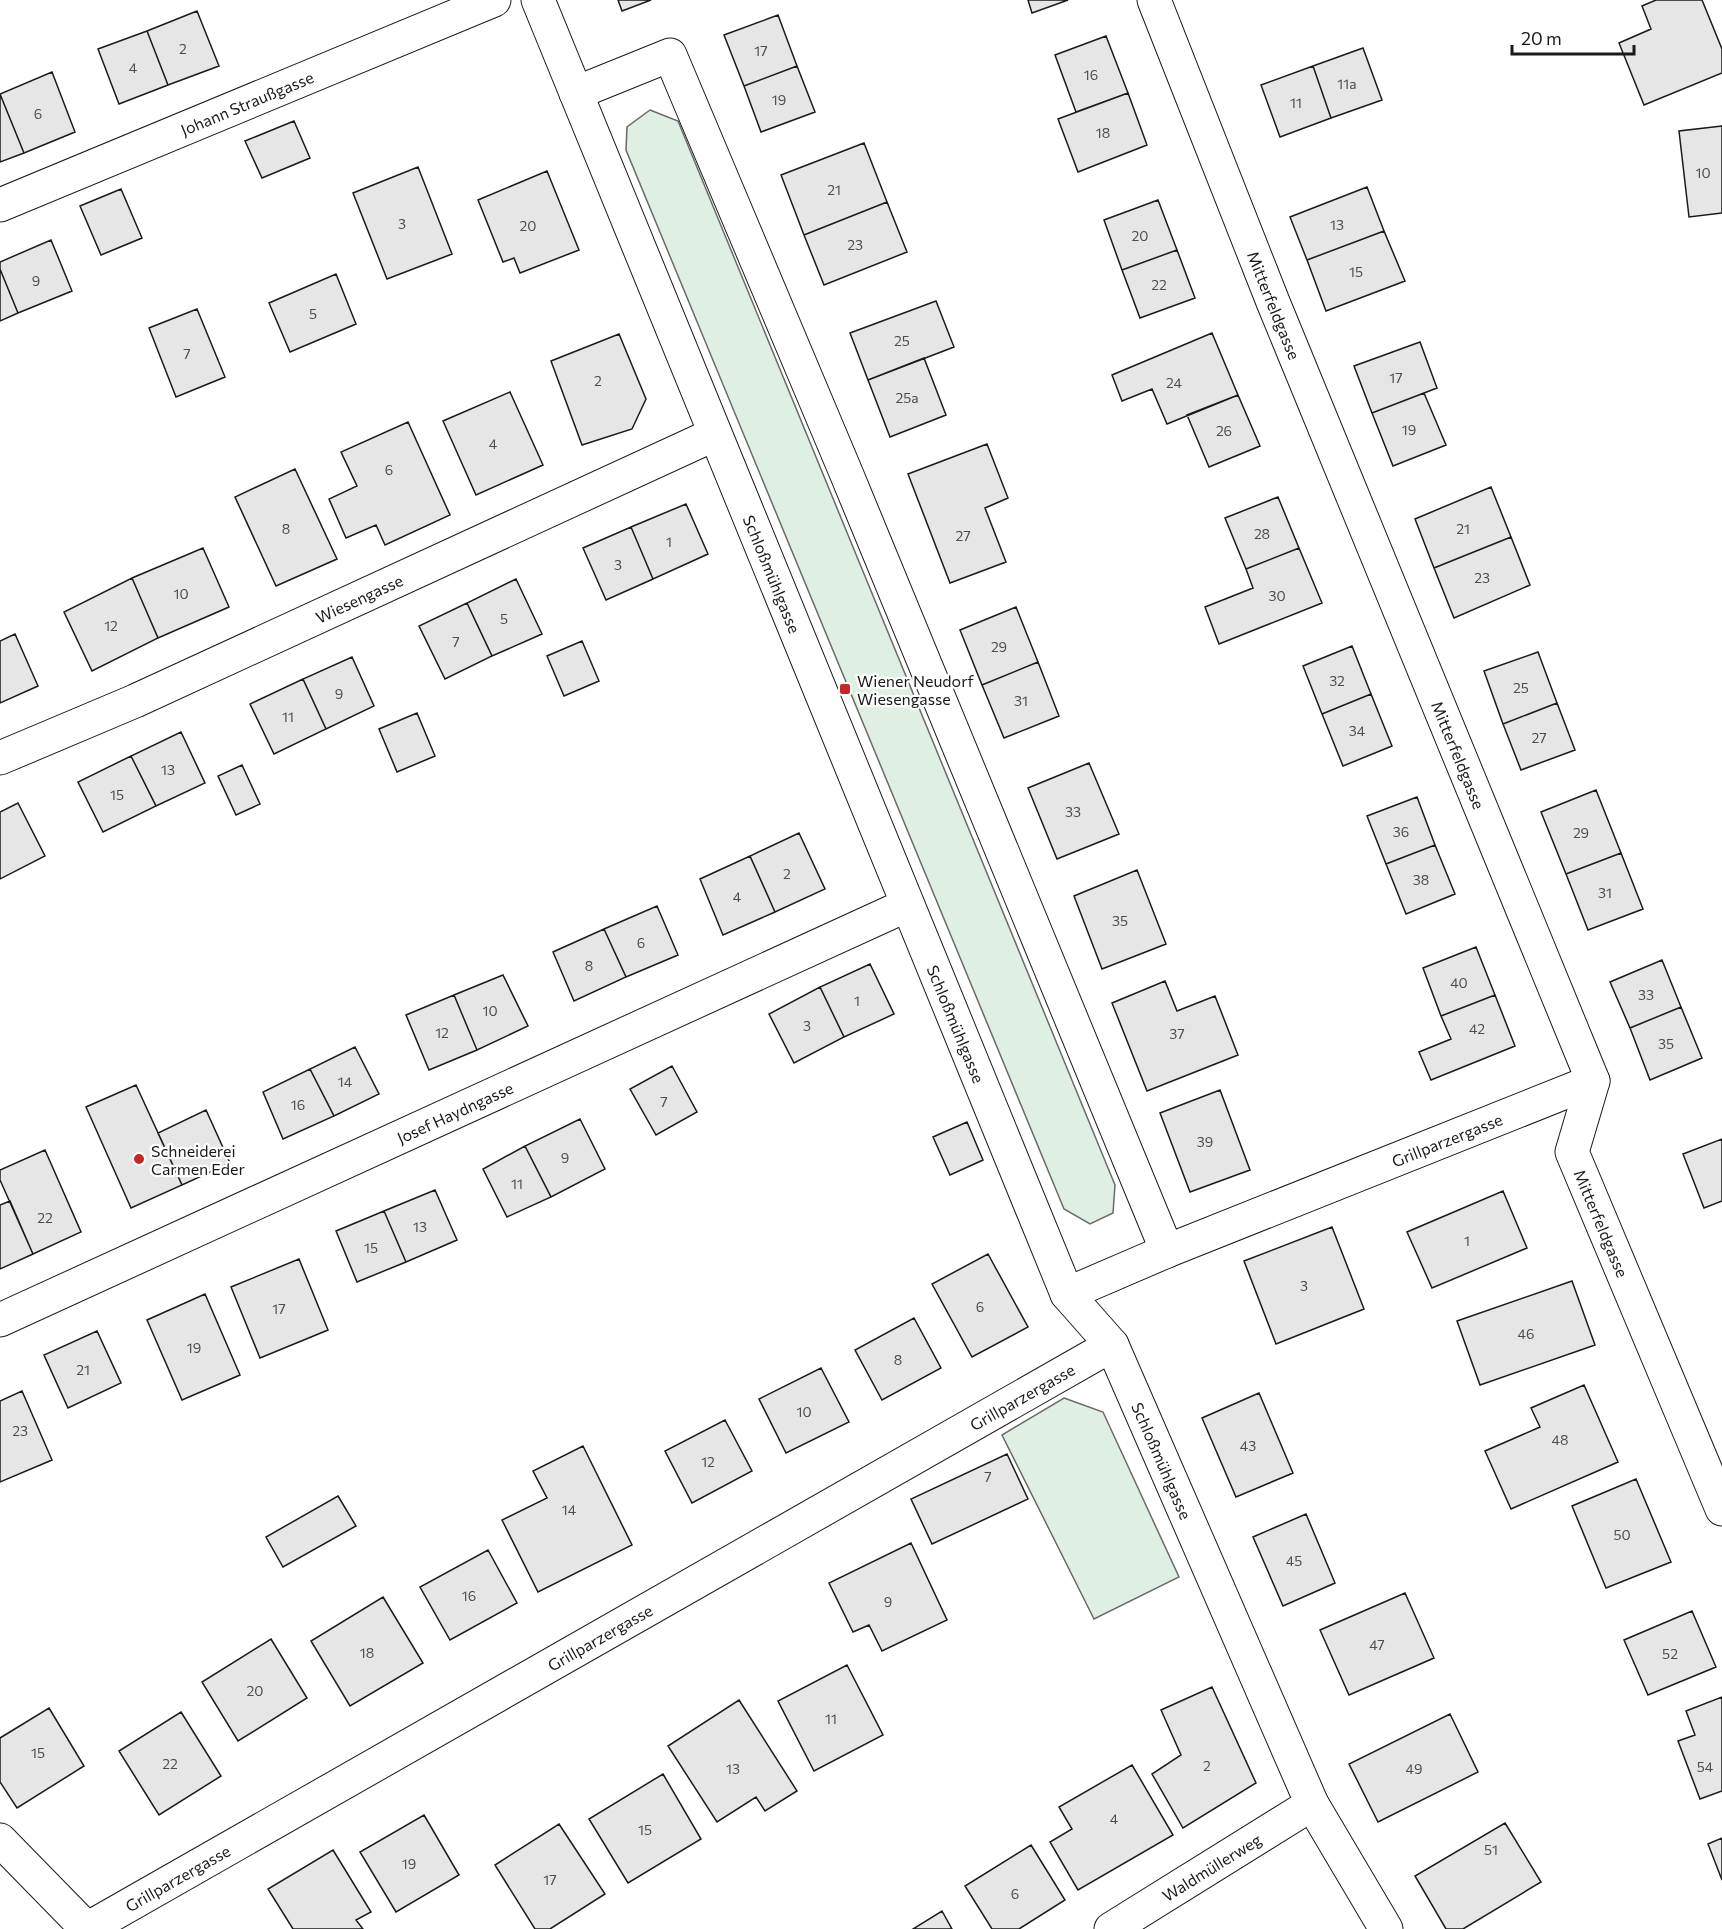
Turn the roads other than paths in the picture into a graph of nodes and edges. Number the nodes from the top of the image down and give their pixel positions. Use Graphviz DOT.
graph roads {
  1 [pos="494,0"];
  2 [pos="538,0"];
  3 [pos="1154,0"];
  4 [pos="576,93"];
  5 [pos="0,205"];
  6 [pos="715,434"];
  7 [pos="0,758"];
  8 [pos="908,905"];
  9 [pos="1593,1081"];
  10 [pos="1167,1251"];
  11 [pos="1067,1294"];
  12 [pos="0,1320"];
  13 [pos="1112,1345"];
  14 [pos="1722,1509"];
  15 [pos="1312,1804"];
  16 [pos="0,1840"];
  17 [pos="87,1929"];
  18 [pos="1111,1929"];
  19 [pos="1386,1929"];
  1 -- 5 [label="street, Johann Straußgasse"];
  2 -- 4 [label="street, Schloßmühlgasse"];
  3 -- 9 [label="street, Mitterfeldgasse"];
  4 -- 6 [label="street, Schloßmühlgasse"];
  4 -- 10 [label="street"];
  6 -- 7 [label="street, Wiesengasse"];
  6 -- 8 [label="street, Schloßmühlgasse"];
  8 -- 11 [label="street, Schloßmühlgasse"];
  8 -- 12 [label="street, Josef Haydngasse"];
  9 -- 10 [label="street, Grillparzergasse"];
  9 -- 14 [label="street, Mitterfeldgasse"];
  10 -- 11 [label="street, Grillparzergasse"];
  11 -- 13 [label="street, Schloßmühlgasse"];
  13 -- 15 [label="street, Schloßmühlgasse"];
  13 -- 17 [label="street, Grillparzergasse"];
  15 -- 18 [label="street, Waldmüllerweg"];
  15 -- 19 [label="street, Schloßmühlgasse"];
  16 -- 17 [label="street"];
}
